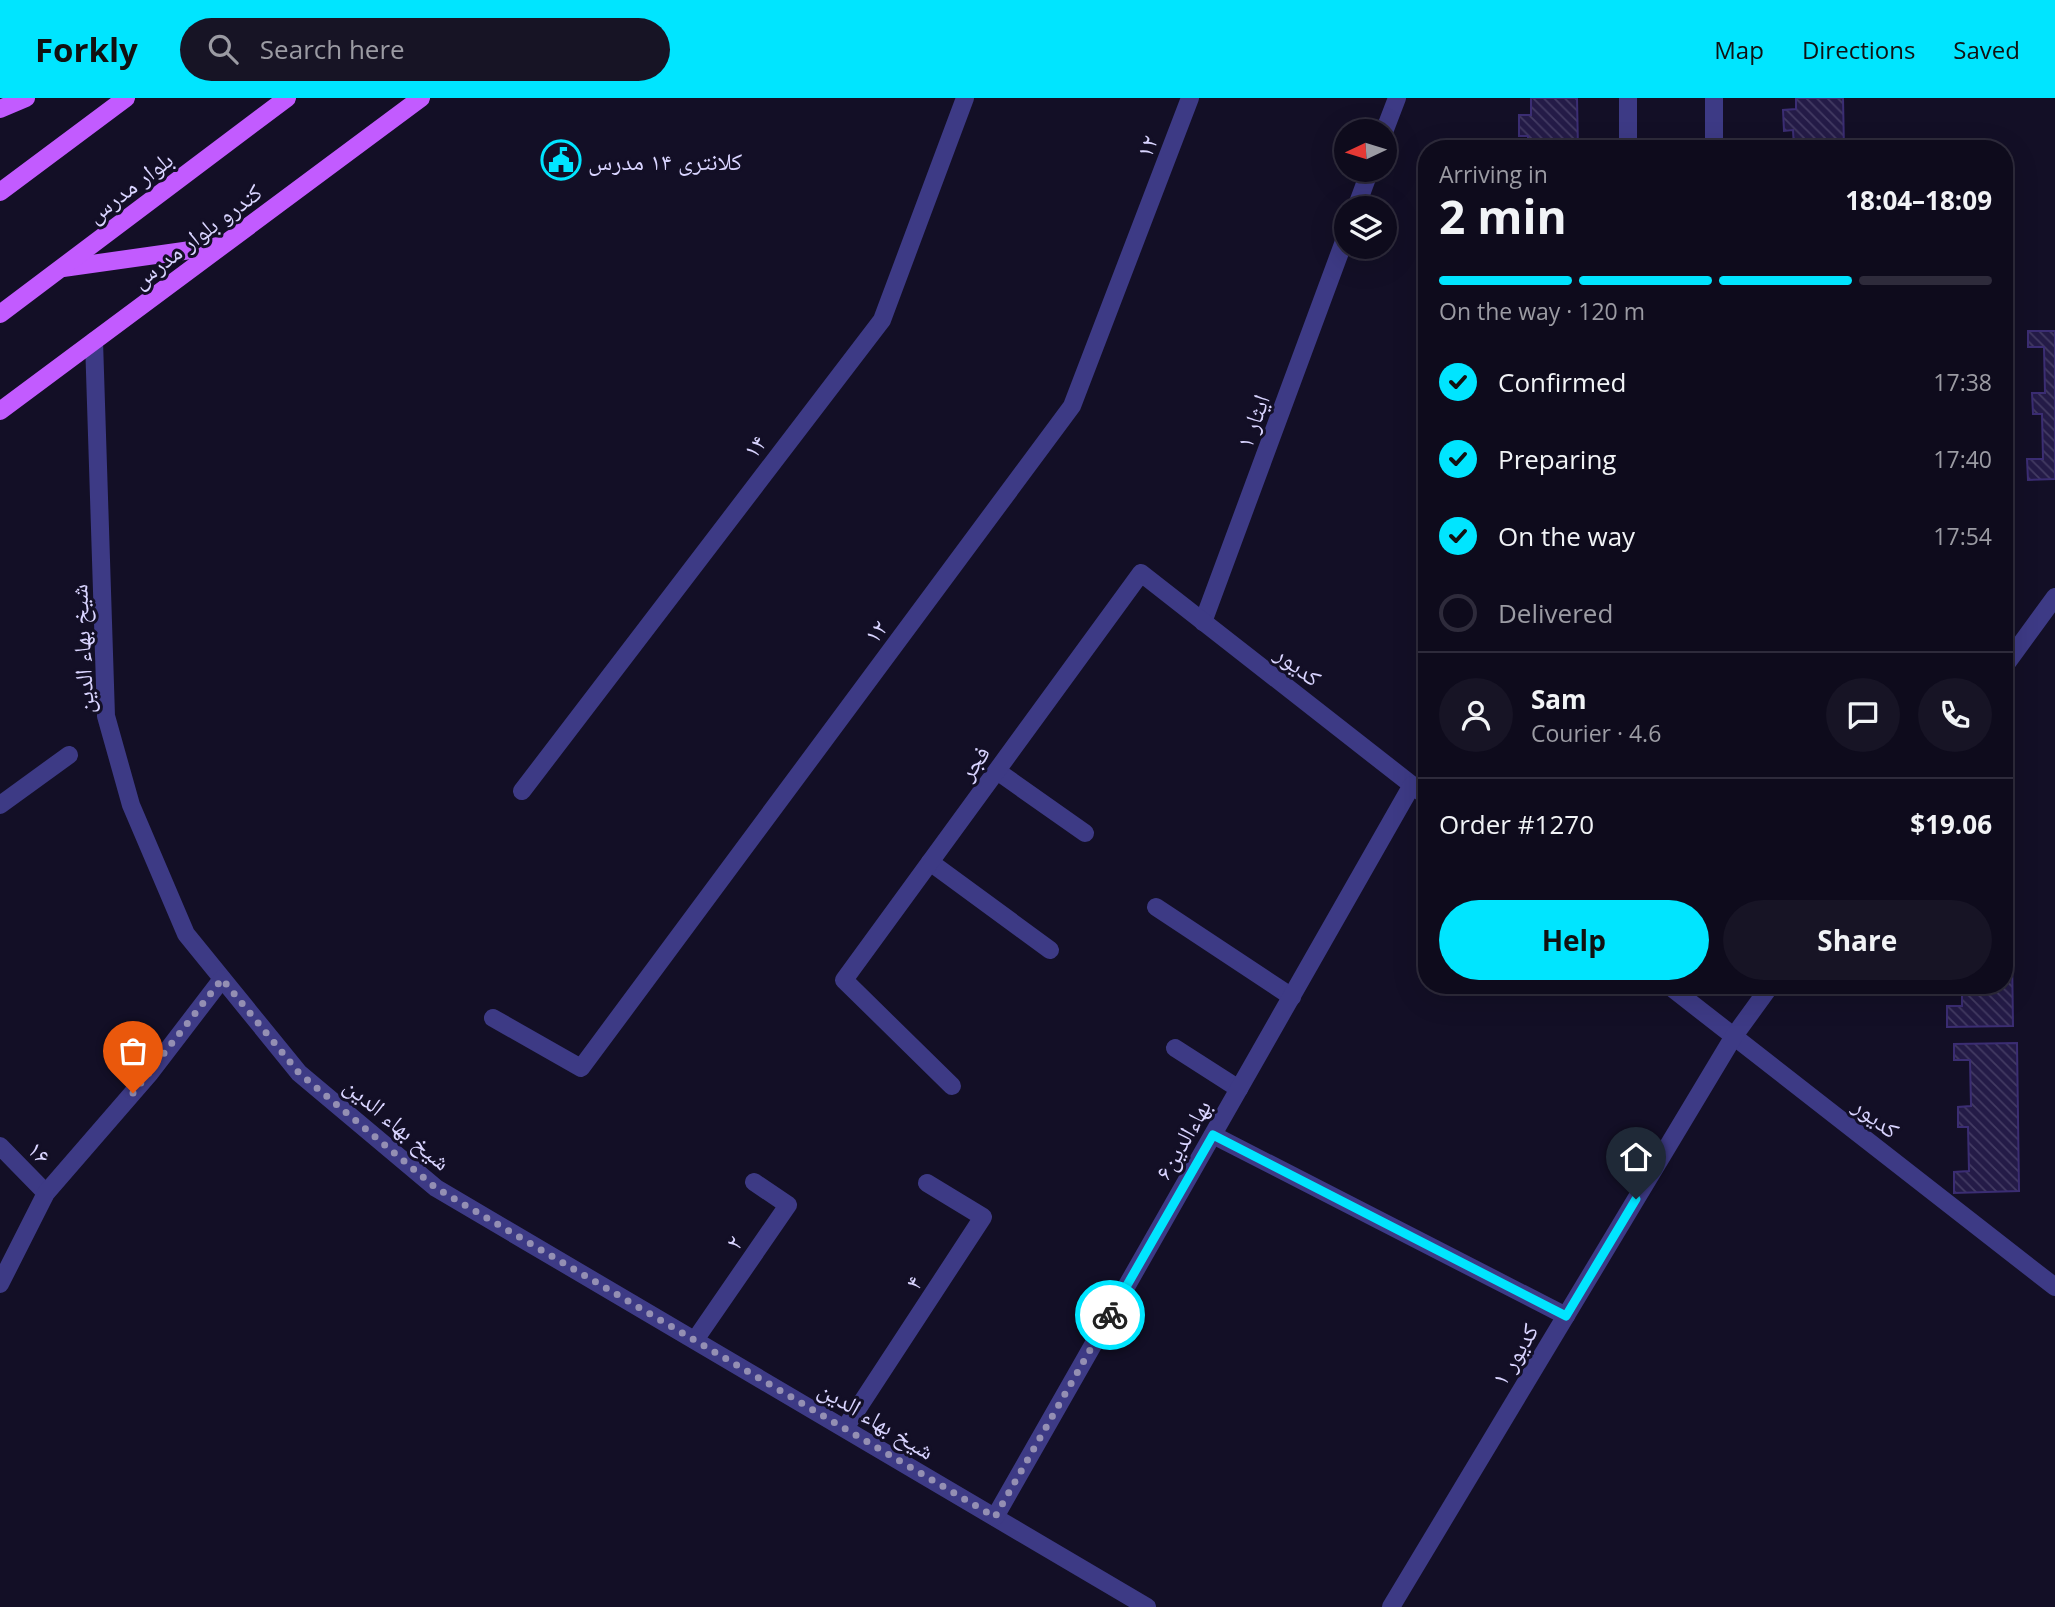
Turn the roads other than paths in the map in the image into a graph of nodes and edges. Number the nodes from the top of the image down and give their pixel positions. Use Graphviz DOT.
graph roads {
  1 [pos="26,98"];
  2 [pos="126,98"];
  3 [pos="288,98"];
  4 [pos="421,98"];
  5 [pos="965,98"];
  6 [pos="1190,98"];
  7 [pos="1397,98"];
  8 [pos="1628,98"];
  9 [pos="1714,98"];
  10 [pos="0,109"];
  11 [pos="1389,119"];
  12 [pos="1628,140"];
  13 [pos="1714,140"];
  14 [pos="0,192"];
  15 [pos="222,246"];
  16 [pos="1337,259"];
  17 [pos="60,269"];
  18 [pos="0,314"];
  19 [pos="94,341"];
  20 [pos="0,411"];
  21 [pos="1141,573"];
  22 [pos="2055,597"];
  23 [pos="1203,622"];
  24 [pos="2013,655"];
  25 [pos="69,755"];
  26 [pos="997,771"];
  27 [pos="1418,790"];
  28 [pos="522,791"];
  29 [pos="1418,793"];
  30 [pos="0,805"];
  31 [pos="1085,833"];
  32 [pos="930,862"];
  33 [pos="1156,907"];
  34 [pos="1050,950"];
  35 [pos="222,979"];
  36 [pos="1680,994"];
  37 [pos="1764,994"];
  38 [pos="1292,997"];
  39 [pos="493,1018"];
  40 [pos="1734,1036"];
  41 [pos="1175,1048"];
  42 [pos="952,1086"];
  43 [pos="1239,1089"];
  44 [pos="1213,1135"];
  45 [pos="0,1146"];
  46 [pos="754,1182"];
  47 [pos="927,1183"];
  48 [pos="46,1193"];
  49 [pos="0,1284"];
  50 [pos="2055,1287"];
  51 [pos="1566,1316"];
  52 [pos="695,1340"];
  53 [pos="845,1428"];
  54 [pos="995,1517"];
  55 [pos="1147,1607"];
  56 [pos="1391,1607"];
  1 -- 10 [label="main road"];
  2 -- 14 [label="main road"];
  3 -- 17 [label="main road, بلوار مدرس"];
  4 -- 15 [label="main road, کندرو بلوار مدرس"];
  5 -- 28 [label="street, ۱۴"];
  6 -- 39 [label="street, ۱۲"];
  7 -- 11 [label="street"];
  8 -- 12 [label="street"];
  9 -- 13 [label="street"];
  15 -- 17 [label="main road"];
  15 -- 19 [label="main road, کندرو بلوار مدرس"];
  16 -- 23 [label="street, ایثار ۱"];
  17 -- 18 [label="main road, بلوار مدرس"];
  19 -- 20 [label="main road, کندرو بلوار مدرس"];
  19 -- 35 [label="street, شیخ بهاء الدین"];
  21 -- 23 [label="street, کدیور"];
  21 -- 26 [label="street, فجر"];
  22 -- 24 [label="street"];
  23 -- 27 [label="street, کدیور"];
  25 -- 30 [label="street"];
  26 -- 31 [label="street"];
  26 -- 32 [label="street, فجر"];
  29 -- 38 [label="street, ۶بهاءالدين"];
  32 -- 34 [label="street"];
  32 -- 42 [label="street, فجر"];
  33 -- 38 [label="street"];
  35 -- 48 [label="street"];
  35 -- 52 [label="street, شیخ بهاء الدین"];
  36 -- 40 [label="street, کدیور"];
  37 -- 40 [label="street, کدیور ۱"];
  38 -- 43 [label="street, ۶بهاءالدين"];
  40 -- 50 [label="street, کدیور"];
  40 -- 51 [label="street, کدیور ۱"];
  41 -- 43 [label="street"];
  43 -- 44 [label="street, ۶بهاءالدين"];
  44 -- 51 [label="street"];
  44 -- 54 [label="street, ۶بهاءالدين"];
  45 -- 48 [label="street, ۱۶"];
  46 -- 52 [label="street, ۲"];
  47 -- 53 [label="street, ۴"];
  48 -- 49 [label="street"];
  51 -- 56 [label="street, کدیور ۱"];
  52 -- 53 [label="street, شیخ بهاء الدین"];
  53 -- 54 [label="street, شیخ بهاء الدین"];
  54 -- 55 [label="street, شیخ بهاء الدین"];
}
